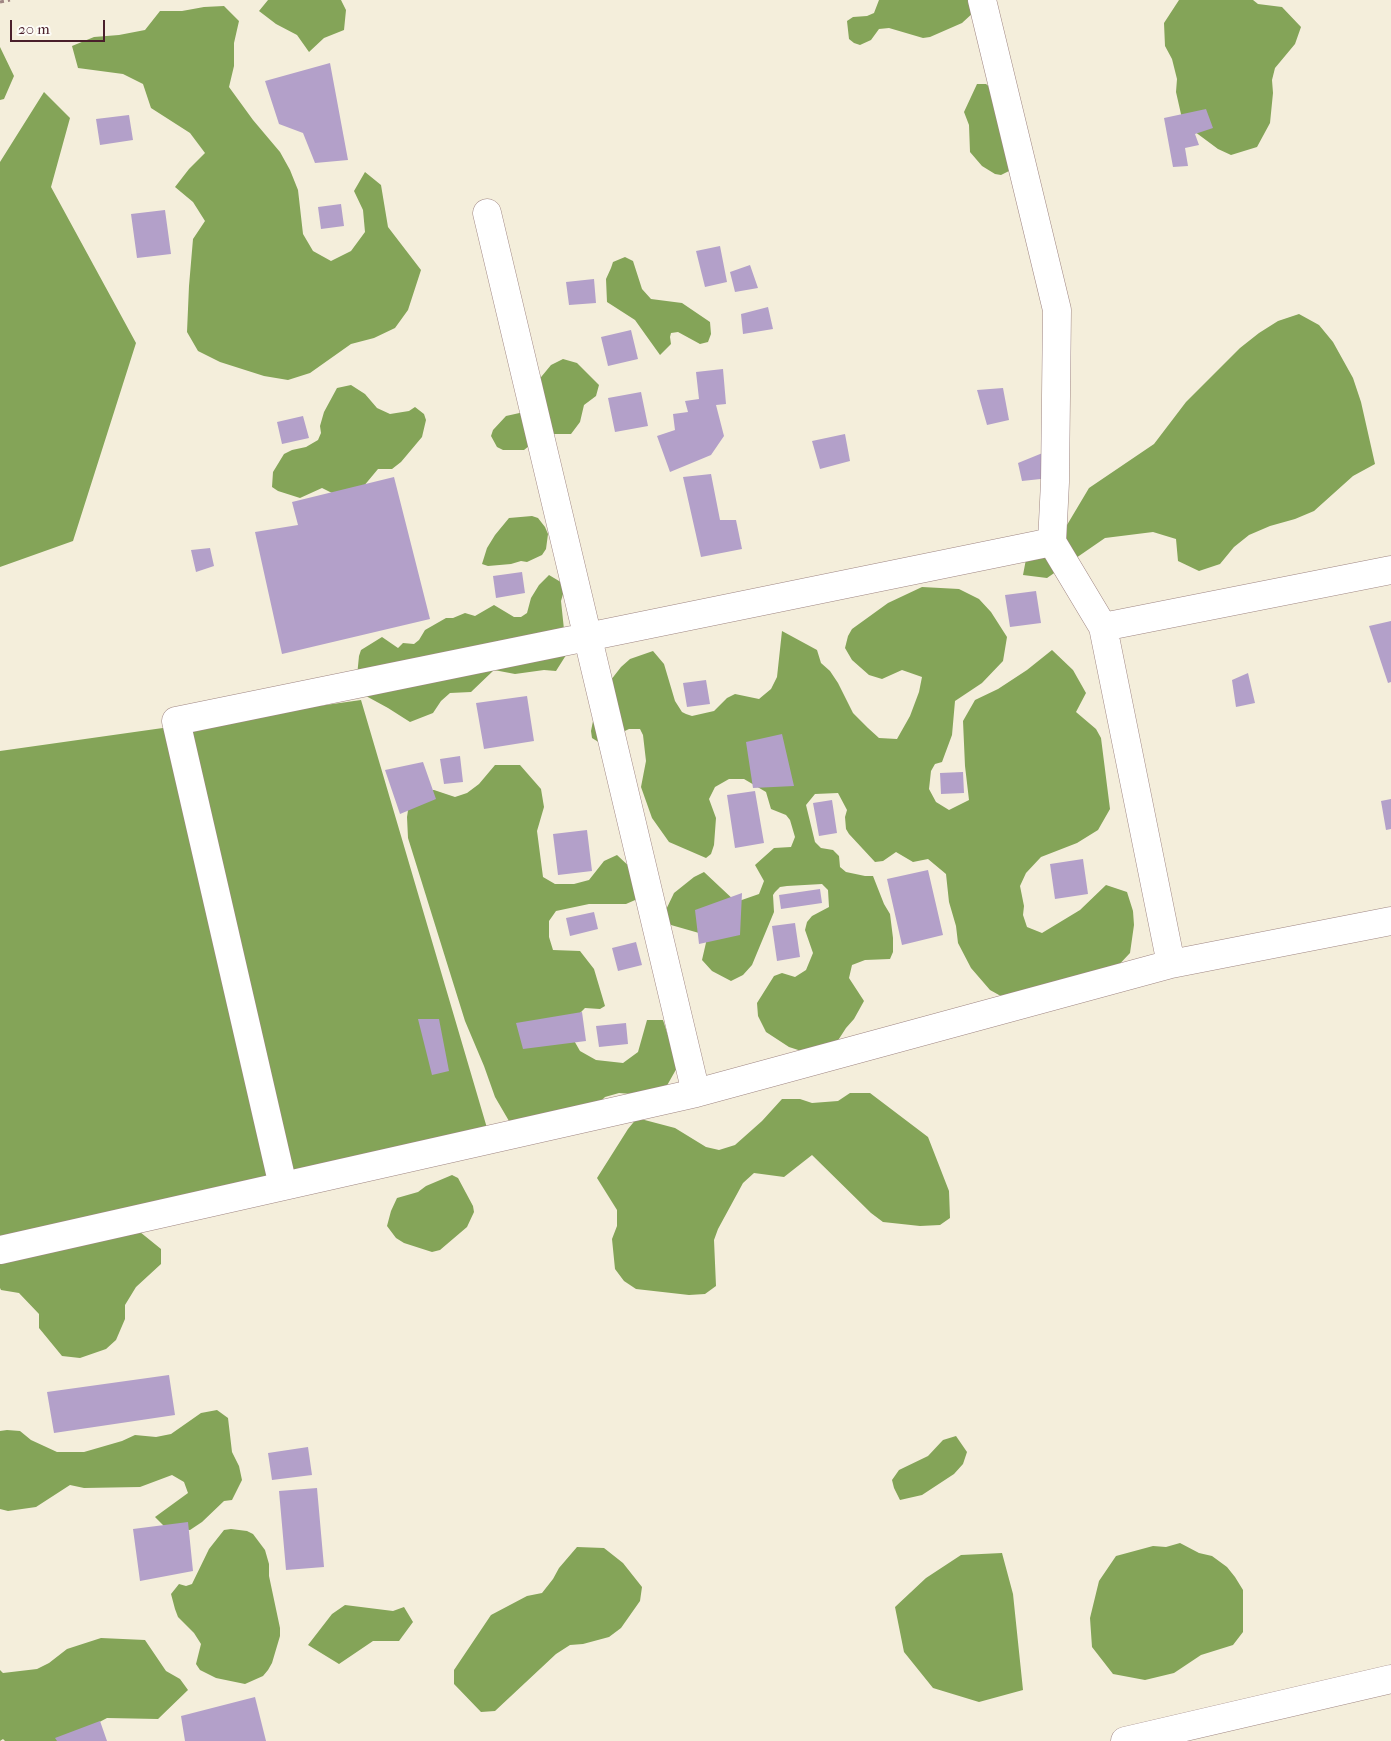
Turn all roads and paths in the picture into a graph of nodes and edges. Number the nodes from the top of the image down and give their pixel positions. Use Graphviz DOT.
graph roads {
  1 [pos="10,0"];
  2 [pos="982,0"];
  3 [pos="0,2"];
  4 [pos="487,212"];
  5 [pos="1052,542"];
  6 [pos="1391,570"];
  7 [pos="1103,627"];
  8 [pos="588,637"];
  9 [pos="1391,921"];
  10 [pos="1171,964"];
  11 [pos="696,1094"];
  12 [pos="283,1186"];
  13 [pos="0,1250"];
  14 [pos="1391,1679"];
  15 [pos="1125,1741"];
  1 -- 3 [label="path"];
  2 -- 5 [label="street"];
  4 -- 8 [label="street"];
  5 -- 7 [label="street"];
  5 -- 8 [label="street"];
  6 -- 7 [label="street"];
  7 -- 10 [label="street"];
  8 -- 11 [label="street"];
  8 -- 12 [label="street"];
  9 -- 10 [label="street"];
  10 -- 11 [label="street"];
  11 -- 12 [label="street"];
  12 -- 13 [label="street"];
  14 -- 15 [label="street"];
}
